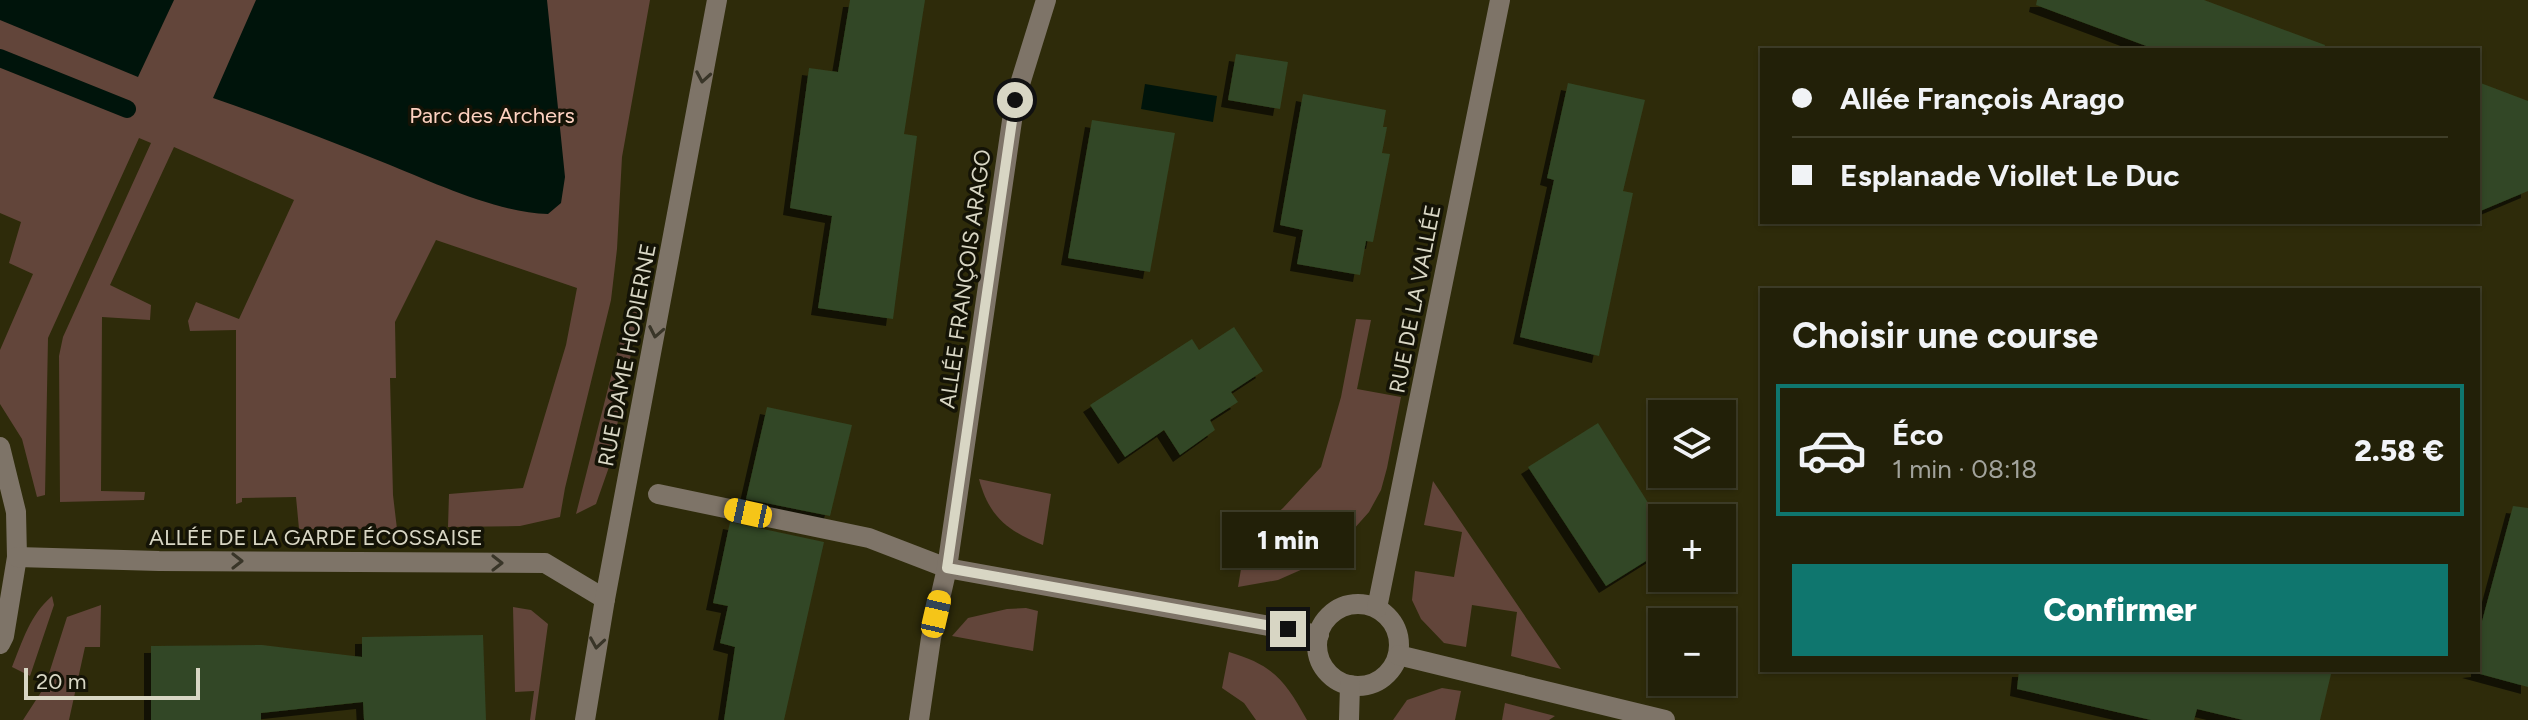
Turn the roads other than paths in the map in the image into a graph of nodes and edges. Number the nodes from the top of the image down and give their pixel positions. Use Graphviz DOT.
graph roads {
  1 [pos="717,0"];
  2 [pos="1046,0"];
  3 [pos="1500,0"];
  4 [pos="0,447"];
  5 [pos="658,494"];
  6 [pos="17,557"];
  7 [pos="947,568"];
  8 [pos="605,599"];
  9 [pos="1377,608"];
  10 [pos="1319,635"];
  11 [pos="0,644"];
  12 [pos="1398,655"];
  13 [pos="1350,685"];
  14 [pos="585,720"];
  15 [pos="919,720"];
  16 [pos="1349,720"];
  17 [pos="1665,720"];
  1 -- 8 [label="street, RUE DAME HODIERNE, one-way"];
  2 -- 7 [label="street, ALLÉE FRANÇOIS ARAGO"];
  3 -- 9 [label="street, RUE DE LA VALLÉE"];
  4 -- 6 [label="street"];
  5 -- 7 [label="street"];
  6 -- 8 [label="street, ALLÉE DE LA GARDE ÉCOSSAISE, one-way"];
  6 -- 11 [label="street"];
  7 -- 10 [label="street"];
  7 -- 15 [label="street, ALLÉE FRANÇOIS ARAGO"];
  8 -- 14 [label="street, RUE DAME HODIERNE, one-way"];
  9 -- 10 [label="street"];
  9 -- 12 [label="street"];
  10 -- 13 [label="street"];
  12 -- 13 [label="street"];
  12 -- 17 [label="street"];
  13 -- 16 [label="street"];
}
